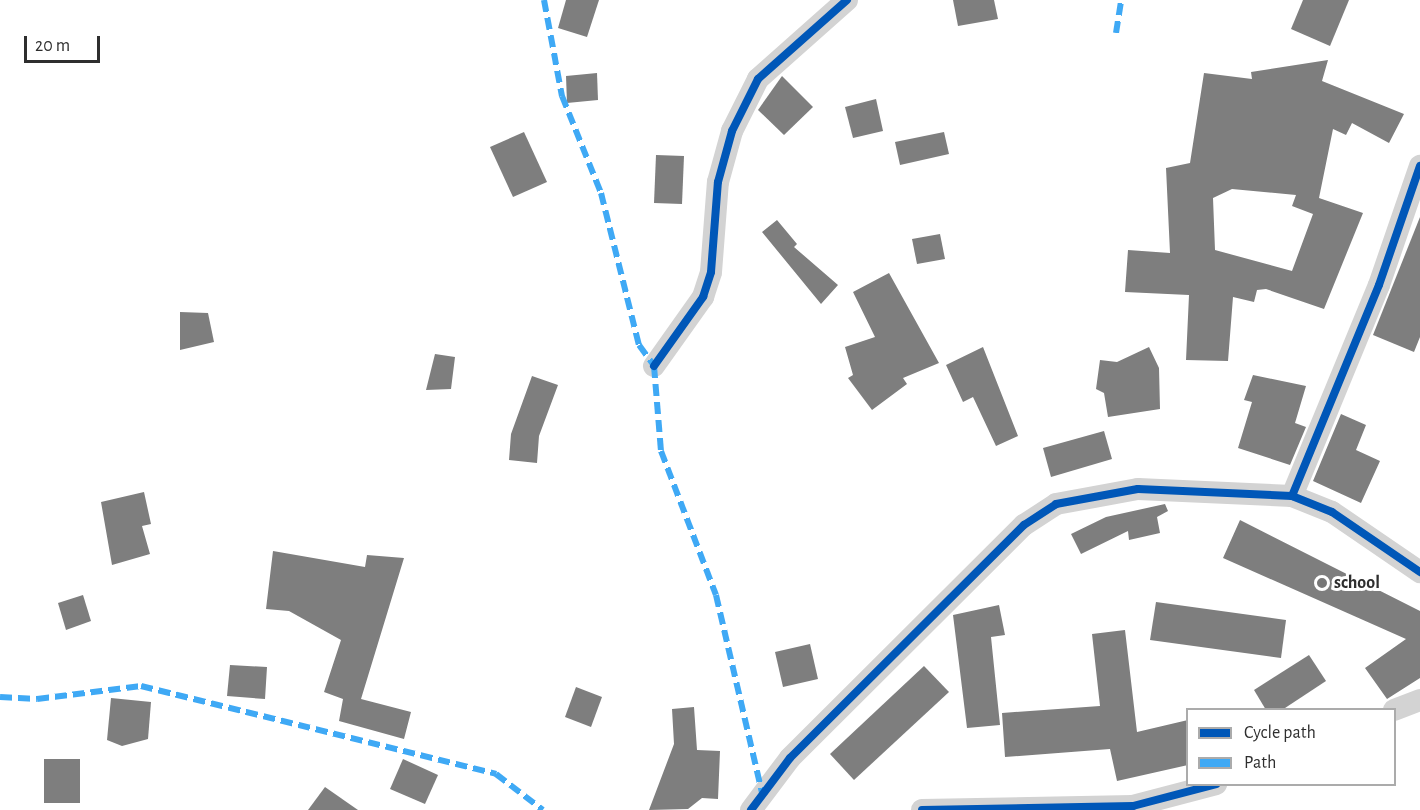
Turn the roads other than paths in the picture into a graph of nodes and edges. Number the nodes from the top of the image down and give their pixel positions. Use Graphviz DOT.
graph roads {
  1 [pos="847,0"];
  2 [pos="1420,166"];
  3 [pos="654,366"];
  4 [pos="1292,496"];
  5 [pos="1420,572"];
  6 [pos="1420,700"];
  7 [pos="1396,710"];
  8 [pos="1208,786"];
  9 [pos="751,810"];
  10 [pos="922,810"];
  1 -- 3 [label="street"];
  2 -- 4 [label="street"];
  4 -- 5 [label="street"];
  4 -- 9 [label="street"];
  6 -- 7 [label="street"];
  8 -- 10 [label="street"];
}
